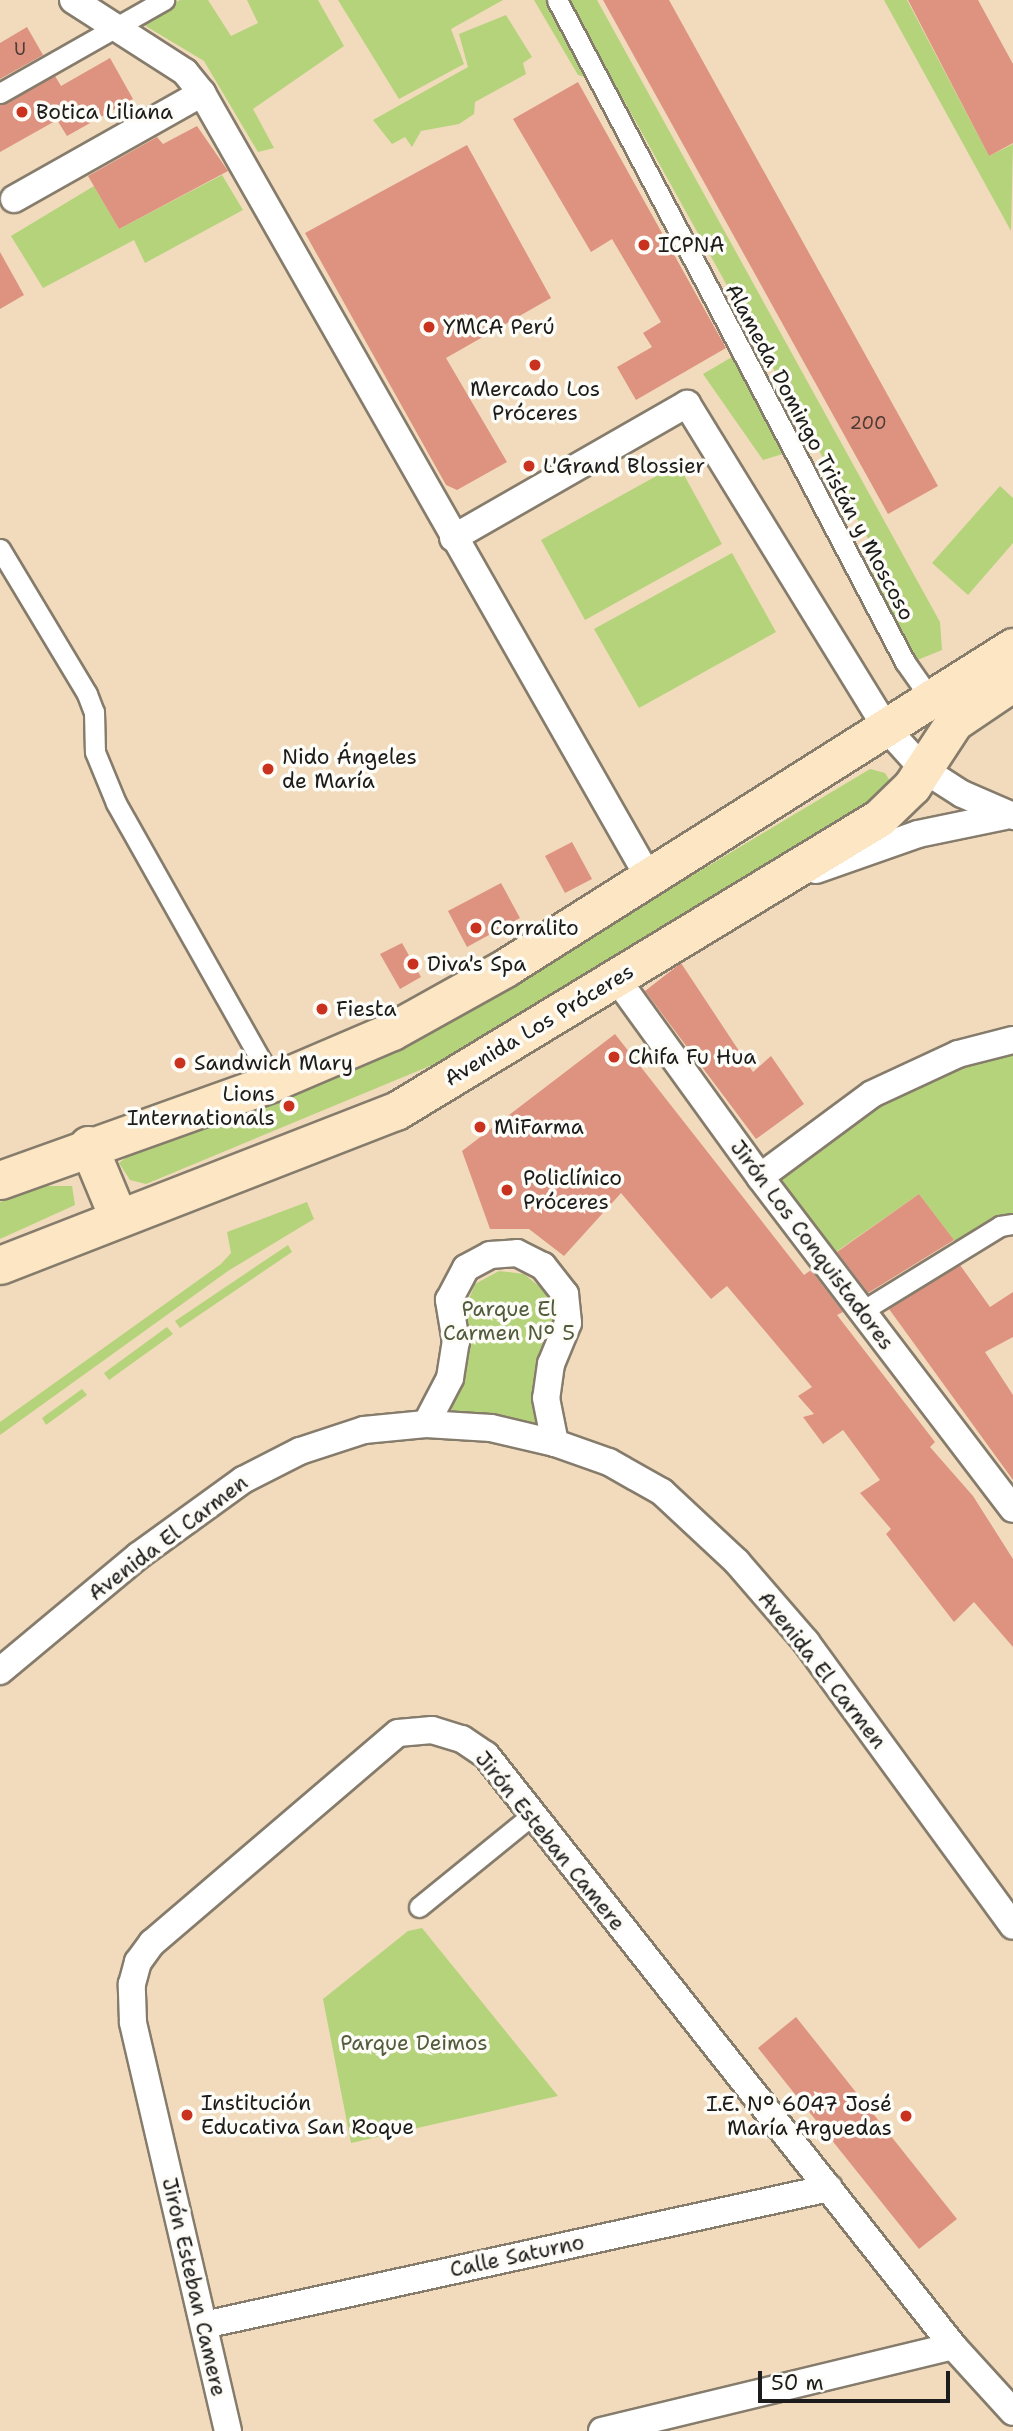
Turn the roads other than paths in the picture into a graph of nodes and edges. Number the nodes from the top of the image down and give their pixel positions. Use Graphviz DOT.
graph roads {
  1 [pos="73,0"];
  2 [pos="164,0"];
  3 [pos="557,0"];
  4 [pos="114,29"];
  5 [pos="0,93"];
  6 [pos="202,93"];
  7 [pos="14,199"];
  8 [pos="453,538"];
  9 [pos="0,549"];
  10 [pos="1013,647"];
  11 [pos="1013,682"];
  12 [pos="931,699"];
  13 [pos="886,728"];
  14 [pos="923,769"];
  15 [pos="1009,816"];
  16 [pos="649,878"];
  17 [pos="775,884"];
  18 [pos="616,978"];
  19 [pos="1013,1040"];
  20 [pos="274,1082"];
  21 [pos="88,1146"];
  22 [pos="760,1177"];
  23 [pos="0,1180"];
  24 [pos="118,1217"];
  25 [pos="1013,1224"];
  26 [pos="0,1265"];
  27 [pos="862,1311"];
  28 [pos="426,1424"];
  29 [pos="555,1443"];
  30 [pos="1013,1509"];
  31 [pos="0,1671"];
  32 [pos="531,1816"];
  33 [pos="419,1908"];
  34 [pos="1013,1926"];
  35 [pos="830,2188"];
  36 [pos="204,2325"];
  37 [pos="953,2346"];
  38 [pos="1013,2412"];
  39 [pos="228,2431"];
  40 [pos="602,2431"];
  1 -- 4 [label="street"];
  2 -- 4 [label="street"];
  3 -- 12 [label="street, Alameda Domingo Tristán y Moscoso"];
  4 -- 5 [label="street"];
  4 -- 6 [label="street"];
  6 -- 7 [label="street"];
  6 -- 8 [label="street"];
  8 -- 13 [label="street"];
  8 -- 16 [label="street"];
  9 -- 20 [label="street"];
  10 -- 12 [label="main road"];
  11 -- 14 [label="main road, Avenida Los Próceres"];
  12 -- 13 [label="main road"];
  13 -- 14 [label="street"];
  13 -- 16 [label="main road"];
  14 -- 15 [label="street"];
  14 -- 17 [label="main road, Avenida Los Próceres"];
  15 -- 17 [label="street"];
  16 -- 20 [label="main road"];
  17 -- 18 [label="main road, Avenida Los Próceres"];
  18 -- 22 [label="street, Jirón Los Conquistadores"];
  18 -- 24 [label="main road, Avenida Los Próceres"];
  19 -- 22 [label="street"];
  20 -- 21 [label="main road"];
  21 -- 23 [label="main road"];
  21 -- 24 [label="main road"];
  22 -- 27 [label="street, Jirón Los Conquistadores"];
  24 -- 26 [label="main road, Avenida Los Próceres"];
  25 -- 27 [label="street"];
  27 -- 30 [label="street, Jirón Los Conquistadores"];
  28 -- 29 [label="street, Avenida El Carmen"];
  28 -- 29 [label="street"];
  28 -- 31 [label="street, Avenida El Carmen"];
  29 -- 34 [label="street, Avenida El Carmen"];
  32 -- 33 [label="street"];
  32 -- 35 [label="street, Jirón Esteban Camere"];
  32 -- 36 [label="street, Jirón Esteban Camere"];
  35 -- 36 [label="street, Calle Saturno"];
  35 -- 37 [label="street, Jirón Esteban Camere"];
  36 -- 39 [label="street, Jirón Esteban Camere"];
  37 -- 38 [label="street, Jirón Esteban Camere"];
  37 -- 40 [label="street"];
}
